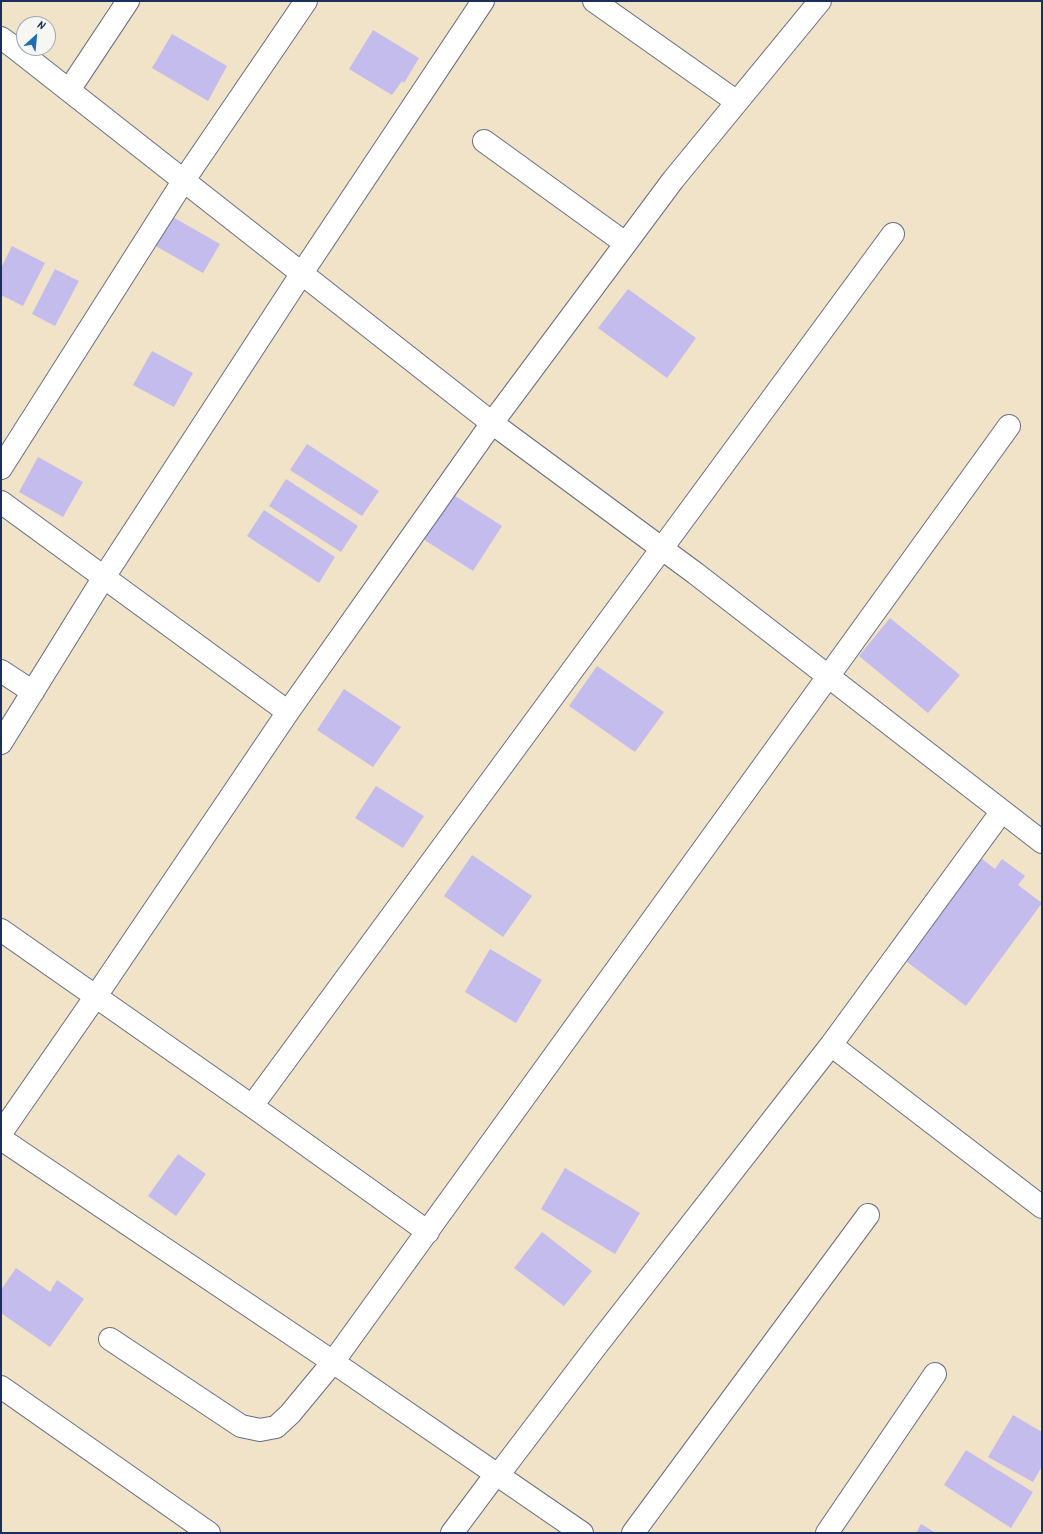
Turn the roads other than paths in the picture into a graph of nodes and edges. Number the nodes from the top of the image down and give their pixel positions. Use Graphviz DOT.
graph roads {
  1 [pos="128,1"];
  2 [pos="306,1"];
  3 [pos="483,1"];
  4 [pos="594,1"];
  5 [pos="820,1"];
  6 [pos="1,38"];
  7 [pos="69,90"];
  8 [pos="737,102"];
  9 [pos="484,141"];
  10 [pos="184,180"];
  11 [pos="893,234"];
  12 [pos="625,243"];
  13 [pos="302,274"];
  14 [pos="492,423"];
  15 [pos="1009,426"];
  16 [pos="1,468"];
  17 [pos="1,502"];
  18 [pos="662,548"];
  19 [pos="104,577"];
  20 [pos="1,671"];
  21 [pos="828,676"];
  22 [pos="33,692"];
  23 [pos="288,712"];
  24 [pos="1,743"];
  25 [pos="1002,811"];
  26 [pos="1042,842"];
  27 [pos="1,930"];
  28 [pos="96,996"];
  29 [pos="831,1045"];
  30 [pos="252,1106"];
  31 [pos="1,1133"];
  32 [pos="1,1139"];
  33 [pos="1042,1207"];
  34 [pos="868,1215"];
  35 [pos="428,1232"];
  36 [pos="110,1339"];
  37 [pos="333,1362"];
  38 [pos="935,1374"];
  39 [pos="1,1387"];
  40 [pos="496,1474"];
  41 [pos="209,1533"];
  42 [pos="452,1533"];
  43 [pos="582,1533"];
  44 [pos="633,1533"];
  45 [pos="827,1533"];
  1 -- 7 [label="street"];
  2 -- 10 [label="street"];
  3 -- 13 [label="street"];
  4 -- 8 [label="street"];
  5 -- 8 [label="street"];
  6 -- 7 [label="street"];
  7 -- 10 [label="street"];
  8 -- 12 [label="street"];
  9 -- 12 [label="street"];
  10 -- 13 [label="street"];
  10 -- 16 [label="street"];
  11 -- 18 [label="street"];
  12 -- 14 [label="street"];
  13 -- 14 [label="street"];
  13 -- 19 [label="street"];
  14 -- 18 [label="street"];
  14 -- 23 [label="street"];
  15 -- 21 [label="street"];
  17 -- 19 [label="street"];
  18 -- 21 [label="street"];
  18 -- 30 [label="street"];
  19 -- 22 [label="street"];
  19 -- 23 [label="street"];
  20 -- 22 [label="street"];
  21 -- 25 [label="street"];
  21 -- 35 [label="street"];
  22 -- 24 [label="street"];
  23 -- 28 [label="street"];
  25 -- 26 [label="street"];
  25 -- 29 [label="street"];
  27 -- 28 [label="street"];
  28 -- 30 [label="street"];
  28 -- 31 [label="street"];
  29 -- 33 [label="street"];
  29 -- 40 [label="street"];
  30 -- 35 [label="street"];
  32 -- 37 [label="street"];
  34 -- 44 [label="street"];
  35 -- 37 [label="street"];
  36 -- 37 [label="street"];
  37 -- 40 [label="street"];
  38 -- 45 [label="street"];
  39 -- 41 [label="street"];
  40 -- 42 [label="street"];
  40 -- 43 [label="street"];
}
